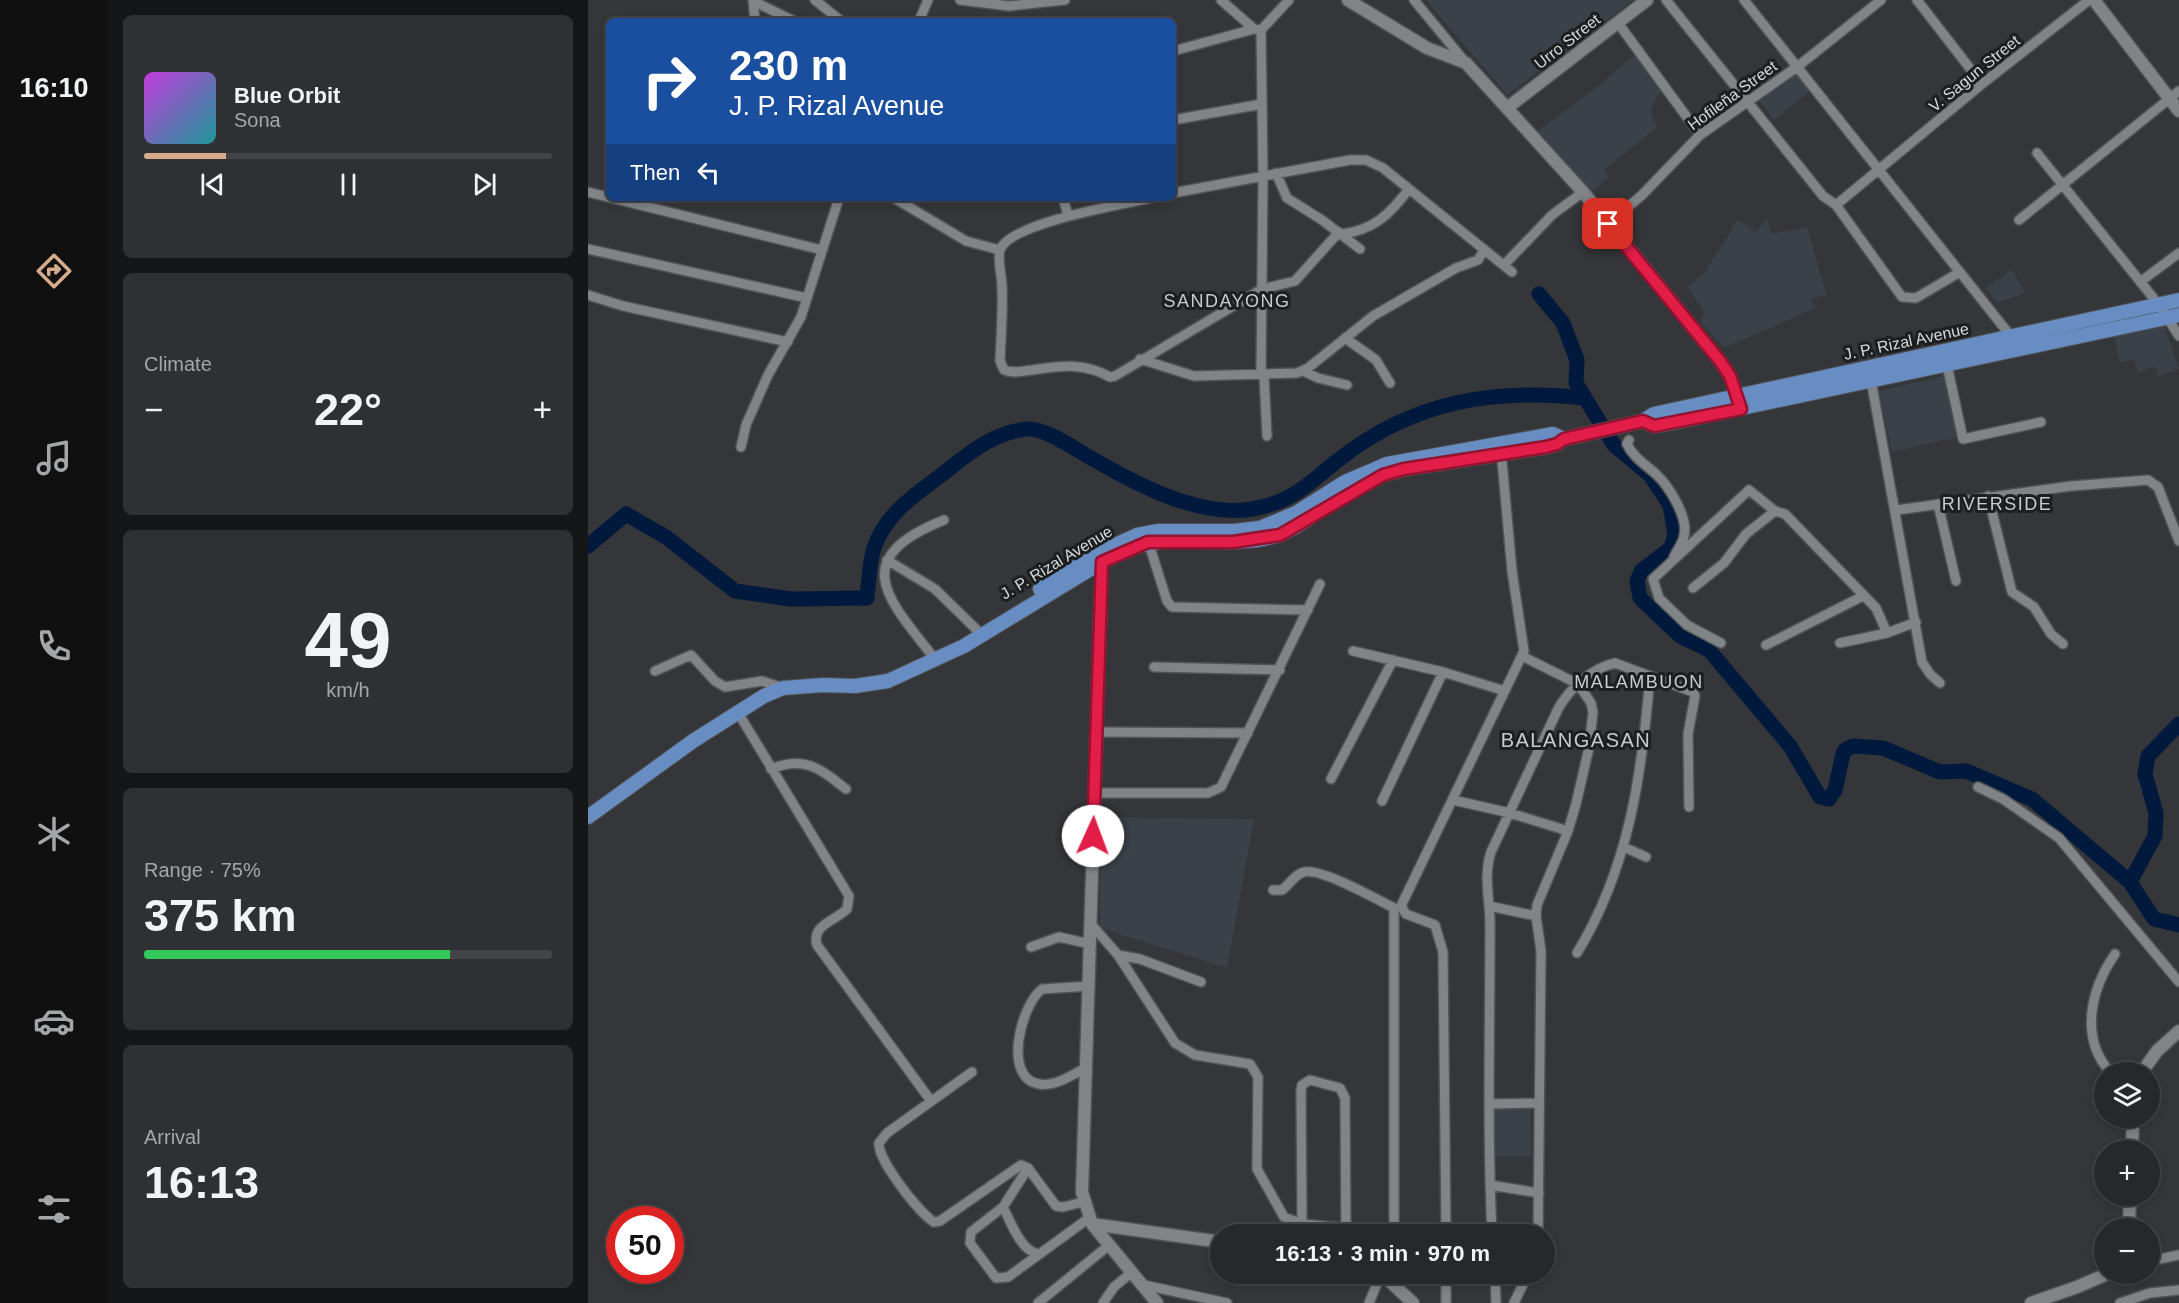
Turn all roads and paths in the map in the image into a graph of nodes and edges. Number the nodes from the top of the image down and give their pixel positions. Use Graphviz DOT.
graph roads {
  1 [pos="753,0"];
  2 [pos="815,0"];
  3 [pos="928,0"];
  4 [pos="960,0"];
  5 [pos="1065,0"];
  6 [pos="1221,0"];
  7 [pos="1289,0"];
  8 [pos="1348,0"];
  9 [pos="1414,0"];
  10 [pos="1647,0"];
  11 [pos="1666,0"];
  12 [pos="1744,0"];
  13 [pos="1881,0"];
  14 [pos="1917,0"];
  15 [pos="2091,0"];
  16 [pos="998,3"];
  17 [pos="755,18"];
  18 [pos="788,18"];
  19 [pos="837,18"];
  20 [pos="920,18"];
  21 [pos="1618,23"];
  22 [pos="1257,30"];
  23 [pos="1176,50"];
  24 [pos="1466,63"];
  25 [pos="1797,67"];
  26 [pos="1982,84"];
  27 [pos="2179,91"];
  28 [pos="2169,99"];
  29 [pos="1747,102"];
  30 [pos="1262,104"];
  31 [pos="1507,108"];
  32 [pos="2179,111"];
  33 [pos="1176,119"];
  34 [pos="1700,135"];
  35 [pos="2037,153"];
  36 [pos="1880,171"];
  37 [pos="1276,172"];
  38 [pos="1263,175"];
  39 [pos="2061,185"];
  40 [pos="1409,189"];
  41 [pos="588,192"];
  42 [pos="1176,192"];
  43 [pos="1582,192"];
  44 [pos="606,196"];
  45 [pos="624,201"];
  46 [pos="837,201"];
  47 [pos="899,201"];
  48 [pos="1064,201"];
  49 [pos="1136,201"];
  50 [pos="1836,205"];
  51 [pos="1068,215"];
  52 [pos="2019,220"];
  53 [pos="1608,224"];
  54 [pos="1341,233"];
  55 [pos="588,249"];
  56 [pos="1360,249"];
  57 [pos="822,250"];
  58 [pos="1000,250"];
  59 [pos="1484,250"];
  60 [pos="2179,253"];
  61 [pos="1504,265"];
  62 [pos="1512,272"];
  63 [pos="1960,272"];
  64 [pos="2140,282"];
  65 [pos="1262,289"];
  66 [pos="588,295"];
  67 [pos="807,298"];
  68 [pos="2179,300"];
  69 [pos="2159,305"];
  70 [pos="2173,316"];
  71 [pos="2114,321"];
  72 [pos="2012,336"];
  73 [pos="2179,336"];
  74 [pos="1345,338"];
  75 [pos="2035,338"];
  76 [pos="788,342"];
  77 [pos="2015,350"];
  78 [pos="1140,359"];
  79 [pos="1947,364"];
  80 [pos="1303,371"];
  81 [pos="1262,375"];
  82 [pos="1871,380"];
  83 [pos="1390,383"];
  84 [pos="1347,385"];
  85 [pos="1737,394"];
  86 [pos="1741,409"];
  87 [pos="1643,421"];
  88 [pos="2041,422"];
  89 [pos="1267,436"];
  90 [pos="1629,440"];
  91 [pos="741,447"];
  92 [pos="1501,450"];
  93 [pos="1988,496"];
  94 [pos="1938,504"];
  95 [pos="1897,510"];
  96 [pos="1775,511"];
  97 [pos="944,520"];
  98 [pos="1147,537"];
  99 [pos="2179,541"];
  100 [pos="1102,557"];
  101 [pos="887,560"];
  102 [pos="1672,562"];
  103 [pos="1956,581"];
  104 [pos="1320,584"];
  105 [pos="1693,588"];
  106 [pos="1863,596"];
  107 [pos="1308,610"];
  108 [pos="1916,622"];
  109 [pos="976,629"];
  110 [pos="1887,633"];
  111 [pos="1840,643"];
  112 [pos="1721,644"];
  113 [pos="2063,644"];
  114 [pos="1766,645"];
  115 [pos="951,650"];
  116 [pos="1353,651"];
  117 [pos="1522,656"];
  118 [pos="935,659"];
  119 [pos="1393,660"];
  120 [pos="1154,667"];
  121 [pos="655,670"];
  122 [pos="1281,670"];
  123 [pos="1443,672"];
  124 [pos="1650,676"];
  125 [pos="1940,683"];
  126 [pos="1578,684"];
  127 [pos="783,688"];
  128 [pos="1505,691"];
  129 [pos="737,711"];
  130 [pos="1097,732"];
  131 [pos="1248,733"];
  132 [pos="771,769"];
  133 [pos="1331,779"];
  134 [pos="1978,787"];
  135 [pos="846,789"];
  136 [pos="1095,793"];
  137 [pos="1452,800"];
  138 [pos="1382,801"];
  139 [pos="1689,807"];
  140 [pos="1510,813"];
  141 [pos="588,817"];
  142 [pos="1568,831"];
  143 [pos="1624,847"];
  144 [pos="1646,857"];
  145 [pos="1273,890"];
  146 [pos="1489,906"];
  147 [pos="1398,907"];
  148 [pos="1536,916"];
  149 [pos="1090,922"];
  150 [pos="1090,944"];
  151 [pos="1031,947"];
  152 [pos="1577,953"];
  153 [pos="2115,954"];
  154 [pos="1118,955"];
  155 [pos="1202,982"];
  156 [pos="2179,982"];
  157 [pos="1090,986"];
  158 [pos="2179,1031"];
  159 [pos="2104,1062"];
  160 [pos="2149,1062"];
  161 [pos="1087,1067"];
  162 [pos="972,1072"];
  163 [pos="931,1101"];
  164 [pos="1539,1103"];
  165 [pos="1489,1104"];
  166 [pos="1028,1168"];
  167 [pos="1490,1185"];
  168 [pos="1539,1193"];
  169 [pos="1083,1202"];
  170 [pos="1003,1207"];
  171 [pos="1091,1221"];
  172 [pos="1302,1224"];
  173 [pos="1346,1224"];
  174 [pos="1394,1224"];
  175 [pos="1446,1224"];
  176 [pos="1492,1224"];
  177 [pos="1538,1224"];
  178 [pos="1210,1240"];
  179 [pos="1108,1245"];
  180 [pos="1038,1254"];
  181 [pos="2179,1255"];
  182 [pos="2160,1259"];
  183 [pos="1132,1272"];
  184 [pos="2094,1279"];
  185 [pos="1377,1284"];
  186 [pos="1397,1284"];
  187 [pos="1446,1284"];
  188 [pos="1495,1284"];
  189 [pos="1523,1284"];
  190 [pos="1144,1285"];
  191 [pos="2179,1290"];
  192 [pos="1038,1303"];
  193 [pos="1103,1303"];
  194 [pos="1157,1303"];
  195 [pos="1227,1303"];
  196 [pos="1369,1303"];
  197 [pos="1413,1303"];
  198 [pos="1446,1303"];
  199 [pos="1496,1303"];
  200 [pos="1514,1303"];
  201 [pos="2031,1303"];
  202 [pos="2120,1303"];
  1 -- 17 [label="street"];
  1 -- 18 [label="street"];
  2 -- 19 [label="street"];
  3 -- 20 [label="street"];
  4 -- 16 [label="street"];
  5 -- 16 [label="street"];
  6 -- 22 [label="street"];
  7 -- 22 [label="street"];
  8 -- 24 [label="street"];
  9 -- 24 [label="street"];
  10 -- 21 [label="street, Urro Street"];
  11 -- 29 [label="street"];
  12 -- 25 [label="street"];
  13 -- 25 [label="street, Hofileña Street"];
  14 -- 26 [label="street"];
  15 -- 26 [label="street, V. Sagun Street"];
  15 -- 28 [label="street"];
  21 -- 31 [label="street, Urro Street"];
  21 -- 34 [label="street"];
  22 -- 23 [label="street"];
  22 -- 30 [label="street"];
  24 -- 31 [label="street"];
  25 -- 29 [label="street, Hofileña Street"];
  25 -- 36 [label="street"];
  26 -- 36 [label="street, V. Sagun Street"];
  27 -- 28 [label="street"];
  28 -- 32 [label="street"];
  28 -- 39 [label="street"];
  29 -- 34 [label="street, Hofileña Street"];
  29 -- 50 [label="street"];
  30 -- 33 [label="street"];
  30 -- 38 [label="street"];
  31 -- 43 [label="street"];
  34 -- 53 [label="street, Hofileña Street"];
  35 -- 39 [label="street"];
  36 -- 50 [label="street, V. Sagun Street"];
  36 -- 63 [label="street"];
  37 -- 38 [label="street"];
  37 -- 40 [label="street"];
  37 -- 54 [label="street"];
  38 -- 42 [label="street"];
  38 -- 65 [label="street"];
  39 -- 52 [label="street"];
  39 -- 64 [label="street"];
  40 -- 54 [label="street"];
  40 -- 59 [label="street"];
  41 -- 44 [label="street"];
  43 -- 53 [label="street"];
  43 -- 61 [label="street"];
  45 -- 57 [label="street"];
  46 -- 57 [label="street"];
  47 -- 58 [label="street"];
  48 -- 51 [label="street"];
  49 -- 51 [label="street"];
  50 -- 63 [label="street"];
  51 -- 58 [label="street"];
  53 -- 85 [label="street"];
  54 -- 56 [label="street"];
  54 -- 65 [label="street"];
  55 -- 67 [label="street"];
  57 -- 67 [label="street"];
  58 -- 78 [label="street"];
  59 -- 61 [label="street"];
  59 -- 74 [label="street"];
  60 -- 64 [label="street"];
  61 -- 62 [label="street"];
  63 -- 72 [label="street"];
  64 -- 69 [label="street"];
  65 -- 78 [label="street"];
  65 -- 81 [label="street"];
  66 -- 76 [label="street"];
  67 -- 76 [label="street"];
  68 -- 69 [label="main road, J. P. Rizal Avenue"];
  69 -- 70 [label="street"];
  69 -- 71 [label="main road, J. P. Rizal Avenue"];
  70 -- 71 [label="main road, J. P. Rizal Avenue"];
  70 -- 73 [label="street"];
  71 -- 75 [label="main road, J. P. Rizal Avenue"];
  72 -- 75 [label="main road, J. P. Rizal Avenue"];
  72 -- 77 [label="street"];
  72 -- 85 [label="main road, J. P. Rizal Avenue"];
  74 -- 80 [label="street"];
  74 -- 83 [label="street"];
  75 -- 77 [label="main road, J. P. Rizal Avenue"];
  76 -- 91 [label="street"];
  77 -- 79 [label="main road, J. P. Rizal Avenue"];
  78 -- 81 [label="street"];
  79 -- 82 [label="main road, J. P. Rizal Avenue"];
  79 -- 88 [label="street"];
  80 -- 81 [label="street"];
  80 -- 84 [label="street"];
  81 -- 89 [label="street"];
  82 -- 86 [label="main road, J. P. Rizal Avenue"];
  82 -- 95 [label="street"];
  85 -- 86 [label="street"];
  85 -- 87 [label="main road, J. P. Rizal Avenue"];
  86 -- 87 [label="main road, J. P. Rizal Avenue"];
  87 -- 92 [label="main road, J. P. Rizal Avenue"];
  90 -- 102 [label="street"];
  92 -- 98 [label="main road, J. P. Rizal Avenue"];
  92 -- 117 [label="street"];
  93 -- 94 [label="street"];
  93 -- 99 [label="street"];
  93 -- 113 [label="street"];
  94 -- 95 [label="street"];
  94 -- 103 [label="street"];
  95 -- 108 [label="street"];
  96 -- 102 [label="street"];
  96 -- 105 [label="street"];
  96 -- 106 [label="street"];
  97 -- 101 [label="street"];
  98 -- 100 [label="main road, J. P. Rizal Avenue"];
  98 -- 107 [label="street"];
  100 -- 109 [label="main road, J. P. Rizal Avenue"];
  100 -- 115 [label="main road, J. P. Rizal Avenue"];
  100 -- 130 [label="street"];
  101 -- 109 [label="street"];
  101 -- 118 [label="street"];
  102 -- 112 [label="street"];
  104 -- 107 [label="street"];
  106 -- 110 [label="street"];
  106 -- 114 [label="street"];
  107 -- 122 [label="street"];
  108 -- 110 [label="street"];
  108 -- 125 [label="street"];
  109 -- 115 [label="main road, J. P. Rizal Avenue"];
  110 -- 111 [label="street"];
  115 -- 118 [label="main road, J. P. Rizal Avenue"];
  116 -- 119 [label="street"];
  117 -- 126 [label="street"];
  117 -- 128 [label="street"];
  118 -- 127 [label="main road, J. P. Rizal Avenue"];
  119 -- 123 [label="street"];
  119 -- 133 [label="street"];
  120 -- 122 [label="street"];
  121 -- 127 [label="street"];
  122 -- 131 [label="street"];
  123 -- 128 [label="street"];
  123 -- 138 [label="street"];
  124 -- 126 [label="street"];
  124 -- 139 [label="street"];
  124 -- 143 [label="street"];
  126 -- 140 [label="street"];
  126 -- 142 [label="street"];
  127 -- 129 [label="main road, J. P. Rizal Avenue"];
  128 -- 137 [label="street"];
  129 -- 132 [label="street"];
  129 -- 141 [label="main road, J. P. Rizal Avenue"];
  130 -- 131 [label="street"];
  130 -- 136 [label="street"];
  131 -- 136 [label="street"];
  132 -- 135 [label="street"];
  132 -- 163 [label="street"];
  134 -- 156 [label="street"];
  136 -- 149 [label="street"];
  137 -- 140 [label="street"];
  137 -- 147 [label="street"];
  140 -- 142 [label="street"];
  140 -- 146 [label="street"];
  142 -- 148 [label="street"];
  143 -- 144 [label="street"];
  143 -- 152 [label="street"];
  145 -- 147 [label="street"];
  146 -- 148 [label="street"];
  146 -- 165 [label="street"];
  147 -- 174 [label="street"];
  147 -- 175 [label="street"];
  148 -- 164 [label="street"];
  149 -- 150 [label="street"];
  149 -- 154 [label="street"];
  150 -- 151 [label="street"];
  150 -- 157 [label="street"];
  153 -- 159 [label="street"];
  154 -- 155 [label="street"];
  154 -- 172 [label="street"];
  157 -- 161 [label="street"];
  157 -- 161 [label="street"];
  158 -- 160 [label="street"];
  161 -- 169 [label="street"];
  162 -- 163 [label="street"];
  163 -- 166 [label="street"];
  164 -- 165 [label="street"];
  164 -- 168 [label="street"];
  165 -- 167 [label="street"];
  166 -- 169 [label="street"];
  166 -- 170 [label="street"];
  167 -- 168 [label="street"];
  167 -- 176 [label="street"];
  168 -- 177 [label="street"];
  169 -- 171 [label="street"];
  170 -- 180 [label="street"];
  170 -- 180 [label="street"];
  171 -- 178 [label="street"];
  171 -- 179 [label="street"];
  171 -- 180 [label="street"];
  172 -- 173 [label="street"];
  179 -- 183 [label="street"];
  179 -- 192 [label="street"];
  181 -- 182 [label="street"];
  183 -- 190 [label="street"];
  183 -- 193 [label="street"];
  184 -- 201 [label="street"];
  185 -- 196 [label="street"];
  186 -- 197 [label="street"];
  187 -- 198 [label="street"];
  188 -- 199 [label="street"];
  189 -- 200 [label="street"];
  190 -- 194 [label="street"];
  190 -- 195 [label="street"];
  191 -- 202 [label="street"];
}
